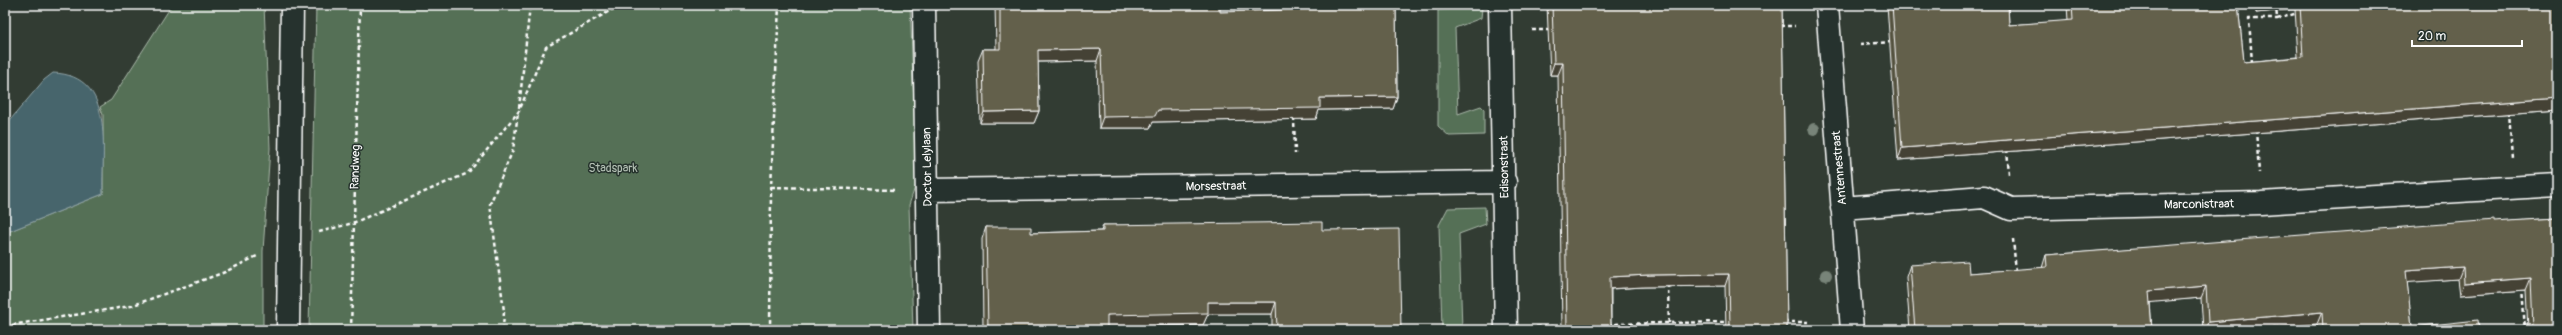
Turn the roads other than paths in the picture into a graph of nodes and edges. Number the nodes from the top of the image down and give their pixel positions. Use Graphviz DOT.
graph roads {
  1 [pos="292,5"];
  2 [pos="924,5"];
  3 [pos="1500,5"];
  4 [pos="1827,5"];
  5 [pos="1504,182"];
  6 [pos="2557,185"];
  7 [pos="927,190"];
  8 [pos="1842,208"];
  9 [pos="288,330"];
  10 [pos="929,330"];
  11 [pos="1506,330"];
  12 [pos="1852,330"];
  1 -- 9 [label="street"];
  2 -- 7 [label="street, Doctor Lelylaan"];
  3 -- 5 [label="street, Edisonstraat"];
  4 -- 8 [label="street, Antennestraat"];
  5 -- 7 [label="street, Morsestraat"];
  5 -- 11 [label="street, Edisonstraat"];
  6 -- 8 [label="street, Marconistraat"];
  7 -- 10 [label="street, Doctor Lelylaan"];
  8 -- 12 [label="street, Antennestraat"];
}
